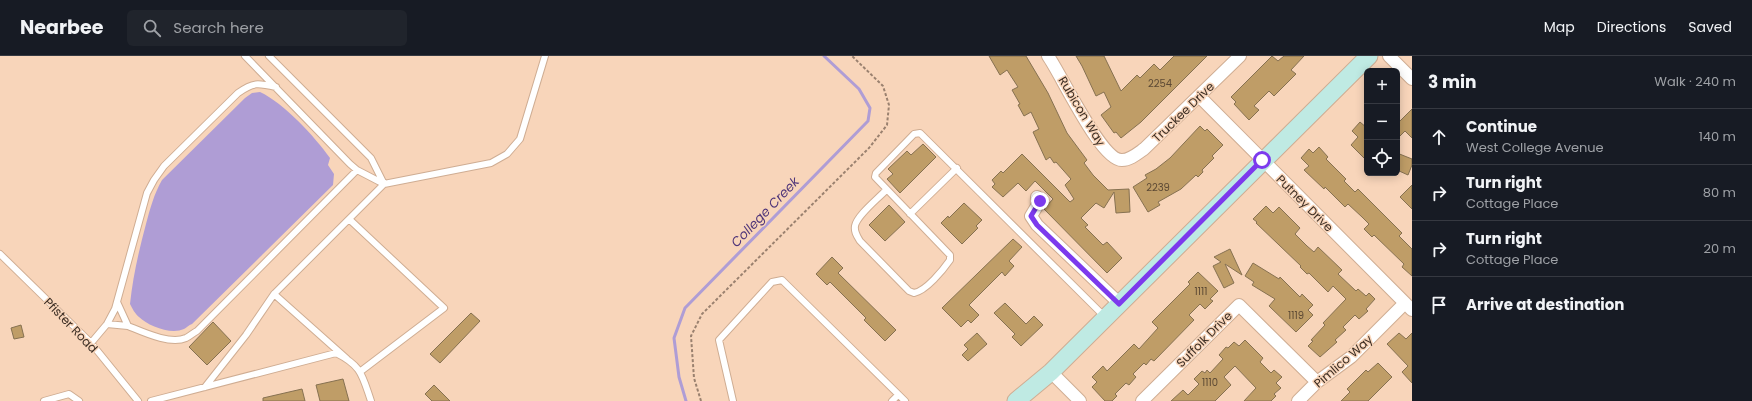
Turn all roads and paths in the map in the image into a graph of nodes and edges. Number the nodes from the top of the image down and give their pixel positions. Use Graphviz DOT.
graph roads {
  1 [pos="246,56"];
  2 [pos="269,56"];
  3 [pos="545,56"];
  4 [pos="852,56"];
  5 [pos="1048,56"];
  6 [pos="1240,56"];
  7 [pos="1369,56"];
  8 [pos="1389,56"];
  9 [pos="1412,79"];
  10 [pos="276,86"];
  11 [pos="1200,96"];
  12 [pos="1121,160"];
  13 [pos="1262,160"];
  14 [pos="957,168"];
  15 [pos="357,170"];
  16 [pos="384,184"];
  17 [pos="886,190"];
  18 [pos="1037,197"];
  19 [pos="910,214"];
  20 [pos="349,219"];
  21 [pos="0,254"];
  22 [pos="274,294"];
  23 [pos="117,302"];
  24 [pos="1119,304"];
  25 [pos="1409,307"];
  26 [pos="1105,318"];
  27 [pos="107,324"];
  28 [pos="128,326"];
  29 [pos="91,344"];
  30 [pos="347,359"];
  31 [pos="361,371"];
  32 [pos="1051,372"];
  33 [pos="1317,382"];
  34 [pos="204,387"];
  35 [pos="898,394"];
  36 [pos="44,401"];
  37 [pos="79,401"];
  38 [pos="138,401"];
  39 [pos="151,401"];
  40 [pos="371,401"];
  41 [pos="701,401"];
  42 [pos="733,401"];
  43 [pos="892,401"];
  44 [pos="905,401"];
  45 [pos="1016,401"];
  46 [pos="1080,401"];
  47 [pos="1142,401"];
  48 [pos="1298,401"];
  1 -- 10 [label="lane"];
  2 -- 16 [label="lane"];
  3 -- 16 [label="lane"];
  4 -- 41 [label="path"];
  5 -- 12 [label="street, Rubicon Way"];
  6 -- 11 [label="street, Truckee Drive"];
  7 -- 13 [label="main road"];
  8 -- 9 [label="street"];
  10 -- 15 [label="lane"];
  10 -- 23 [label="lane"];
  11 -- 12 [label="street, Truckee Drive"];
  11 -- 13 [label="street, Putney Drive"];
  13 -- 24 [label="main road"];
  13 -- 25 [label="street, Putney Drive"];
  14 -- 17 [label="lane"];
  14 -- 19 [label="lane"];
  14 -- 26 [label="lane"];
  15 -- 16 [label="lane"];
  15 -- 28 [label="lane"];
  16 -- 20 [label="lane"];
  17 -- 19 [label="lane"];
  17 -- 19 [label="lane"];
  18 -- 24 [label="street"];
  20 -- 22 [label="lane"];
  20 -- 31 [label="lane"];
  21 -- 29 [label="lane, Pfister Road"];
  22 -- 30 [label="lane"];
  22 -- 34 [label="lane"];
  23 -- 27 [label="lane"];
  23 -- 28 [label="lane"];
  24 -- 26 [label="main road"];
  25 -- 33 [label="street, Pimlico Way"];
  26 -- 32 [label="main road"];
  27 -- 28 [label="lane"];
  27 -- 29 [label="lane"];
  29 -- 38 [label="lane, Pfister Road"];
  30 -- 31 [label="lane"];
  30 -- 34 [label="lane"];
  31 -- 40 [label="lane"];
  32 -- 45 [label="main road"];
  32 -- 46 [label="street"];
  33 -- 47 [label="street, Suffolk Drive"];
  33 -- 48 [label="street, Pimlico Way"];
  34 -- 39 [label="lane"];
  35 -- 42 [label="lane"];
  35 -- 43 [label="lane"];
  35 -- 44 [label="lane"];
  36 -- 37 [label="lane"];
}
